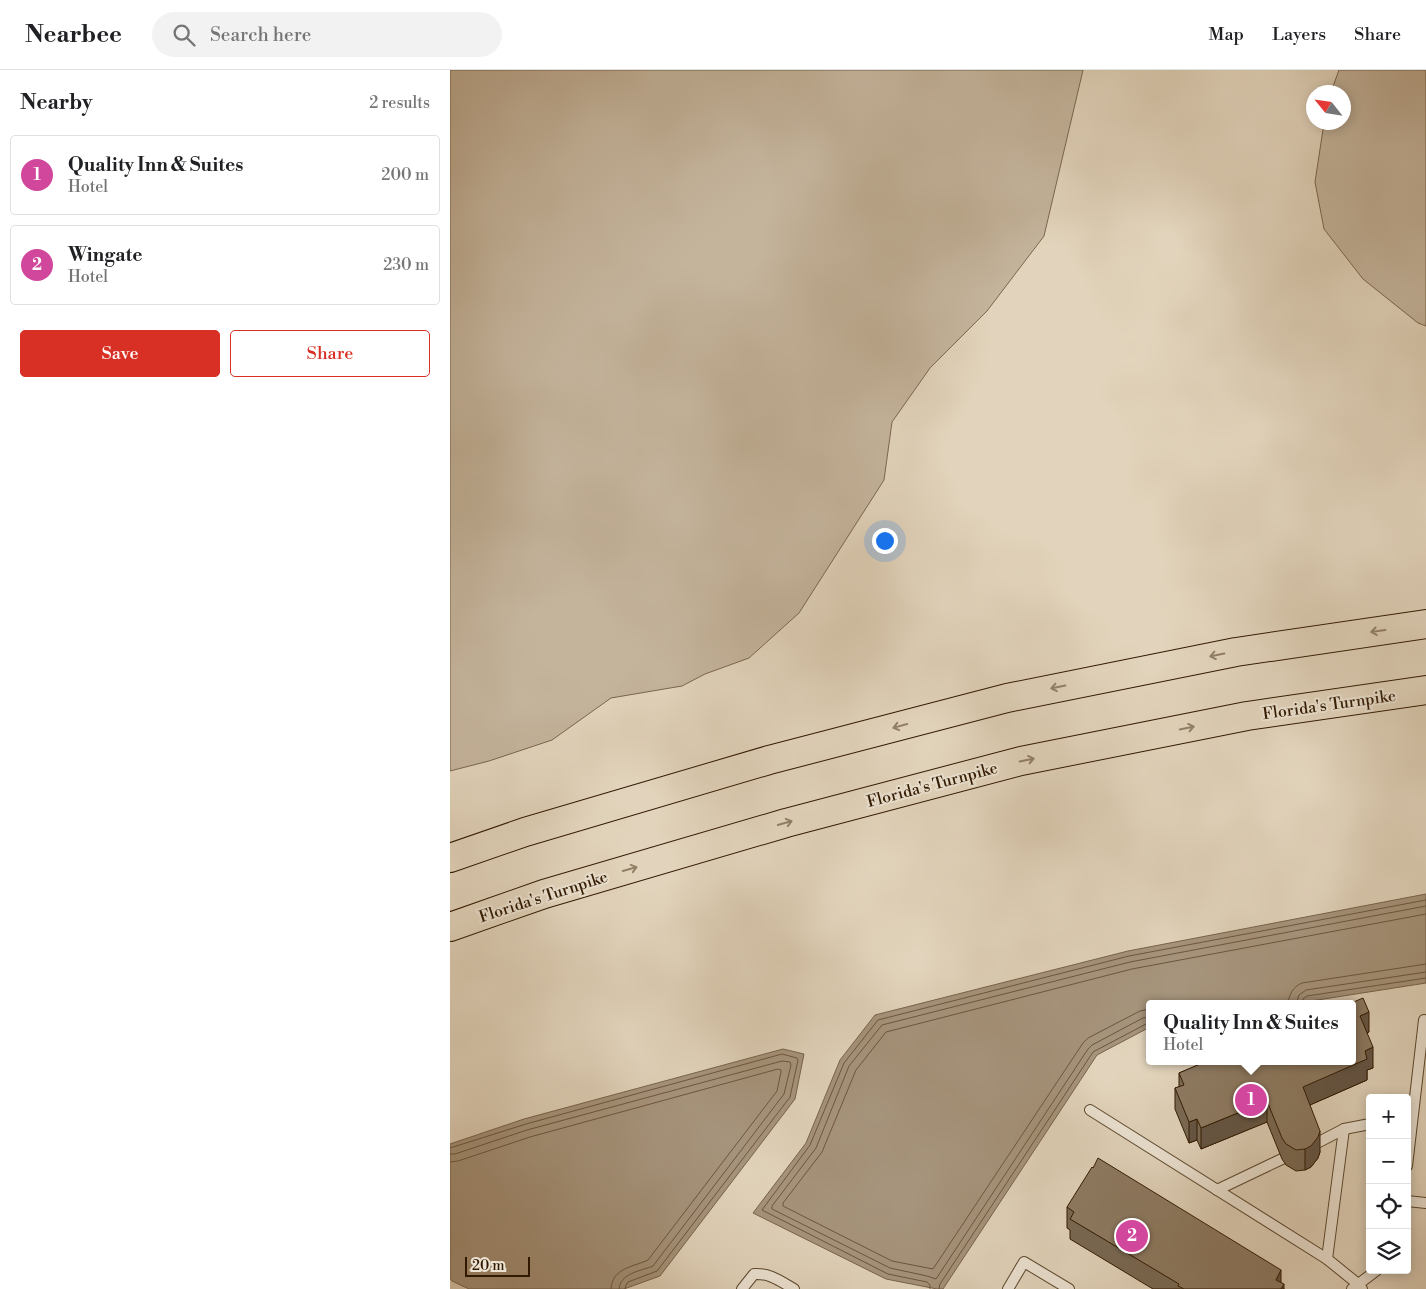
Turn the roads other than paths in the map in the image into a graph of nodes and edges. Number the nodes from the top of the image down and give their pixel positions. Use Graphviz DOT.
graph roads {
  1 [pos="1426,624"];
  2 [pos="1426,690"];
  3 [pos="450,858"];
  4 [pos="450,927"];
  5 [pos="1424,1020"];
  6 [pos="1411,1109"];
  7 [pos="1090,1110"];
  8 [pos="1366,1125"];
  9 [pos="1344,1129"];
  10 [pos="1317,1143"];
  11 [pos="1282,1159"];
  12 [pos="1217,1190"];
  13 [pos="1411,1201"];
  14 [pos="1426,1203"];
  15 [pos="1327,1259"];
  16 [pos="1372,1274"];
  17 [pos="1357,1287"];
  18 [pos="742,1289"];
  19 [pos="794,1289"];
  20 [pos="1008,1289"];
  21 [pos="1069,1289"];
  1 -- 3 [label="highway, one-way"];
  4 -- 2 [label="highway, Florida's Turnpike, one-way"];
  5 -- 6 [label="lane"];
  7 -- 12 [label="lane"];
  8 -- 9 [label="lane"];
  9 -- 10 [label="lane"];
  9 -- 15 [label="lane"];
  11 -- 12 [label="lane"];
  12 -- 15 [label="lane"];
  13 -- 14 [label="lane"];
  15 -- 17 [label="lane"];
  16 -- 17 [label="lane"];
  18 -- 19 [label="lane"];
  20 -- 21 [label="lane"];
}
